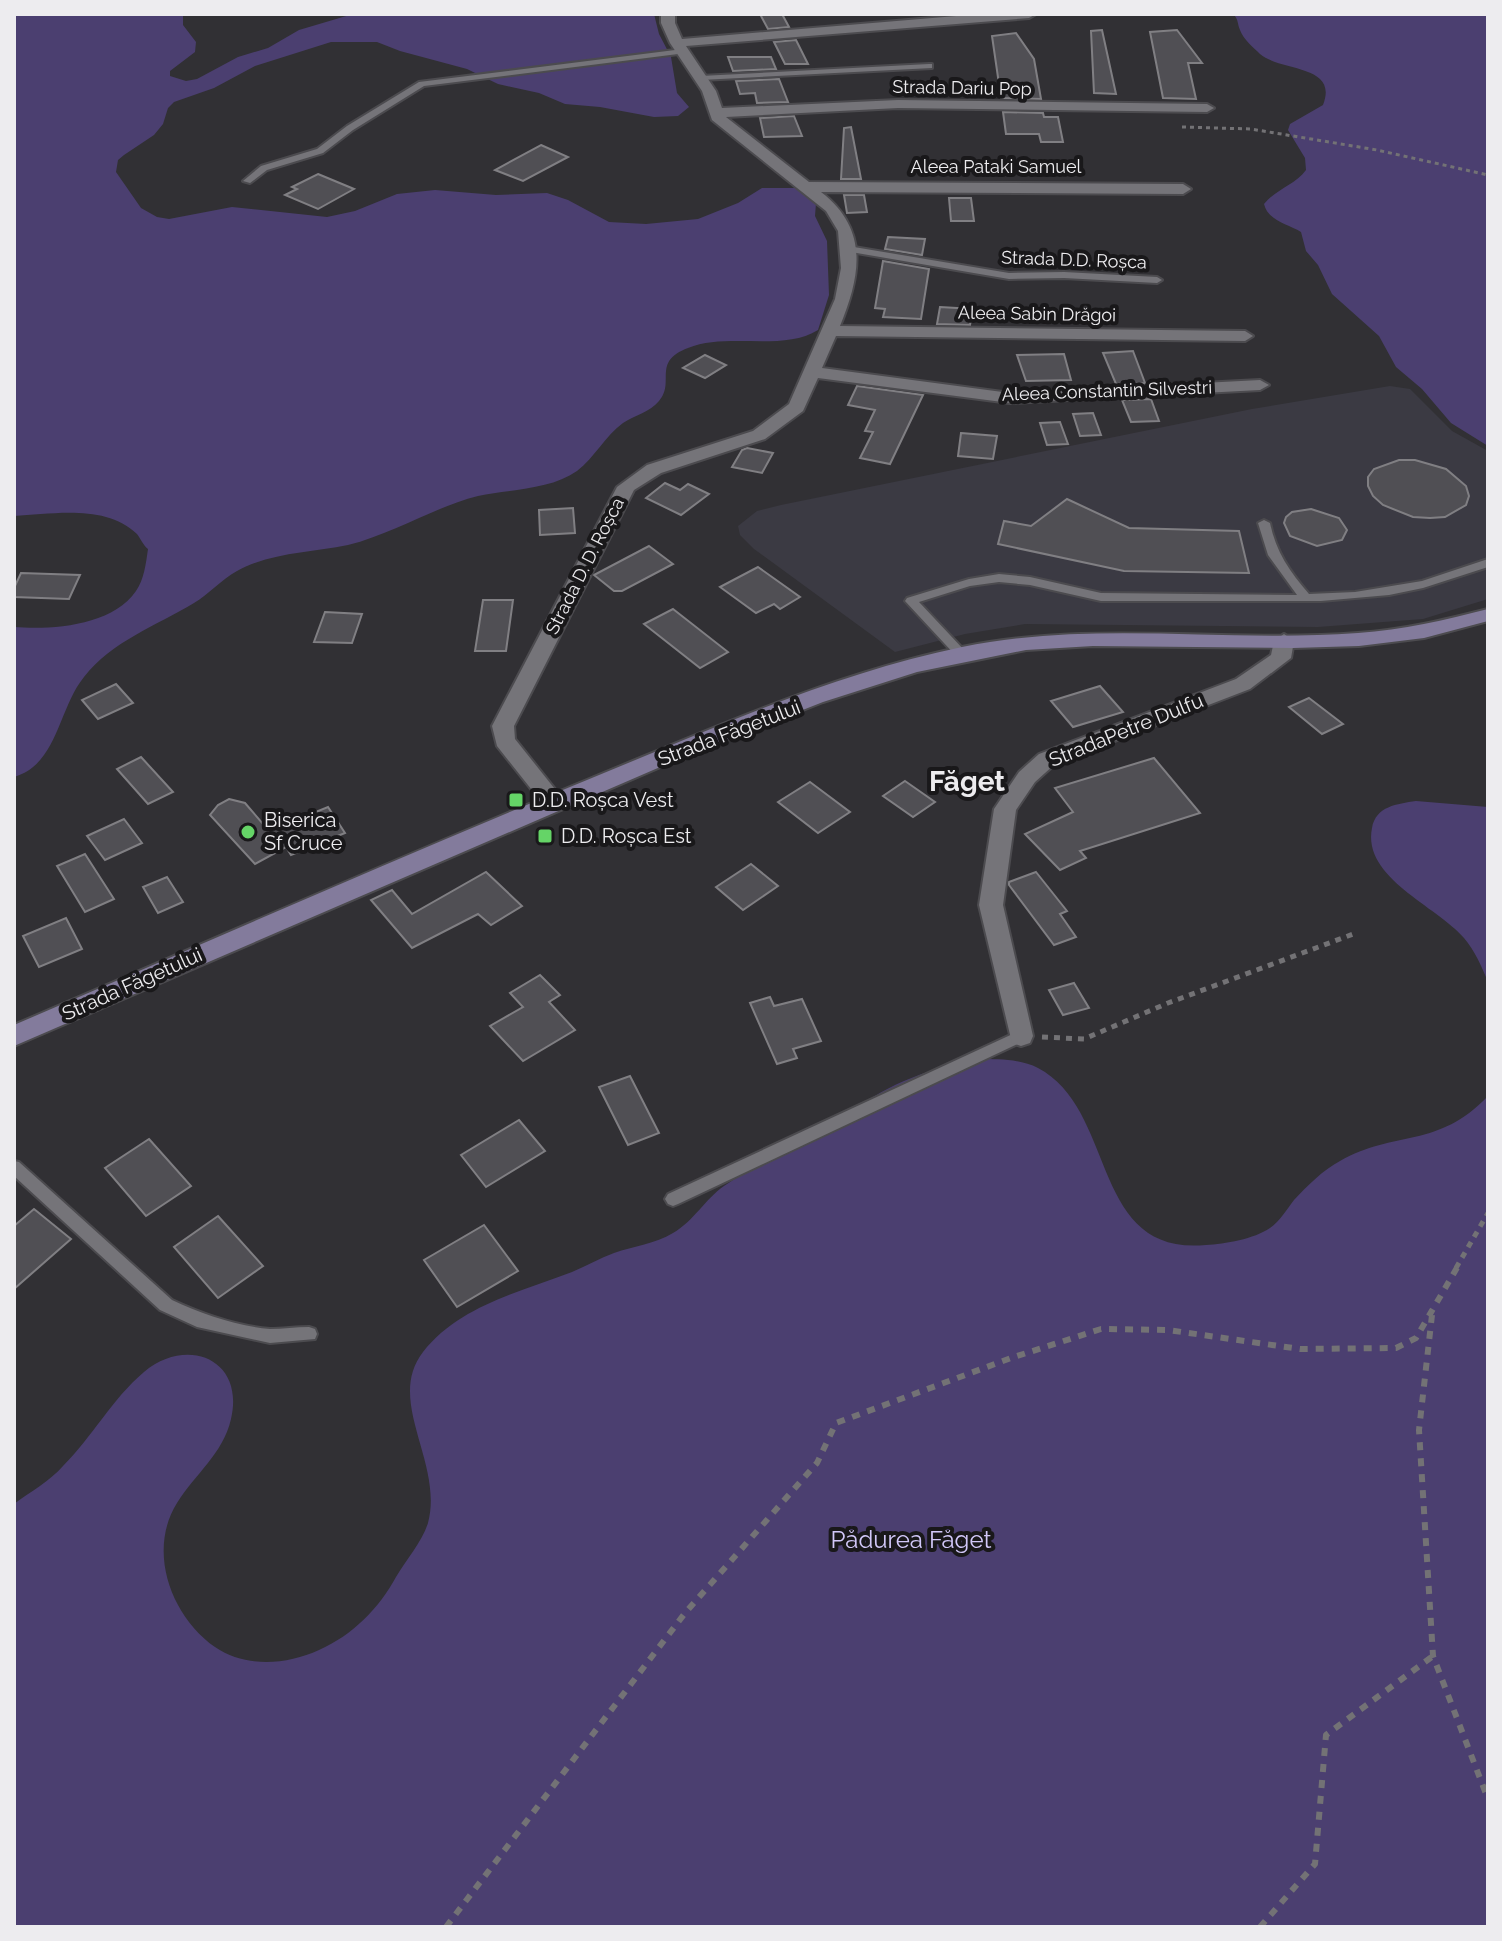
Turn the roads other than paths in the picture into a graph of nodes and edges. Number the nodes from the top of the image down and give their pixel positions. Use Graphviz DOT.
graph roads {
  1 [pos="668,14"];
  2 [pos="1029,14"];
  3 [pos="680,47"];
  4 [pos="929,66"];
  5 [pos="701,78"];
  6 [pos="1207,108"];
  7 [pos="716,113"];
  8 [pos="247,181"];
  9 [pos="808,187"];
  10 [pos="1183,189"];
  11 [pos="848,249"];
  12 [pos="1157,280"];
  13 [pos="829,331"];
  14 [pos="1245,336"];
  15 [pos="812,372"];
  16 [pos="1260,385"];
  17 [pos="1264,523"];
  18 [pos="1488,563"];
  19 [pos="1306,598"];
  20 [pos="1488,615"];
  21 [pos="1284,641"];
  22 [pos="961,654"];
  23 [pos="555,803"];
  24 [pos="14,1036"];
  25 [pos="1021,1036"];
  26 [pos="14,1167"];
  27 [pos="673,1199"];
  28 [pos="309,1334"];
  1 -- 3 [label="street, Strada D. D. Roșca"];
  2 -- 3 [label="street"];
  3 -- 5 [label="street, Strada D. D. Roșca"];
  3 -- 8 [label="lane"];
  4 -- 5 [label="lane"];
  5 -- 7 [label="street, Strada D. D. Roșca"];
  6 -- 7 [label="street, Strada Dariu Pop"];
  7 -- 9 [label="street, Strada D. D. Roșca"];
  9 -- 10 [label="street, Aleea Pataki Samuel"];
  9 -- 11 [label="street, Strada D. D. Roșca"];
  11 -- 12 [label="lane, Strada D.D. Roșca"];
  11 -- 13 [label="street, Strada D. D. Roșca"];
  13 -- 14 [label="street, Aleea Sabin Drăgoi"];
  13 -- 15 [label="street, Strada D. D. Roșca"];
  15 -- 16 [label="street, Aleea Constantin Silvestri"];
  15 -- 23 [label="street, Strada D. D. Roșca"];
  17 -- 19 [label="lane"];
  18 -- 19 [label="lane"];
  19 -- 22 [label="lane"];
  20 -- 21 [label="main road, Strada Făgetului"];
  21 -- 22 [label="main road, Strada Făgetului"];
  21 -- 25 [label="street, StradaPetre Dulfu"];
  22 -- 23 [label="main road, Strada Făgetului"];
  23 -- 24 [label="main road, Strada Făgetului"];
  25 -- 27 [label="lane"];
  26 -- 28 [label="lane"];
}
